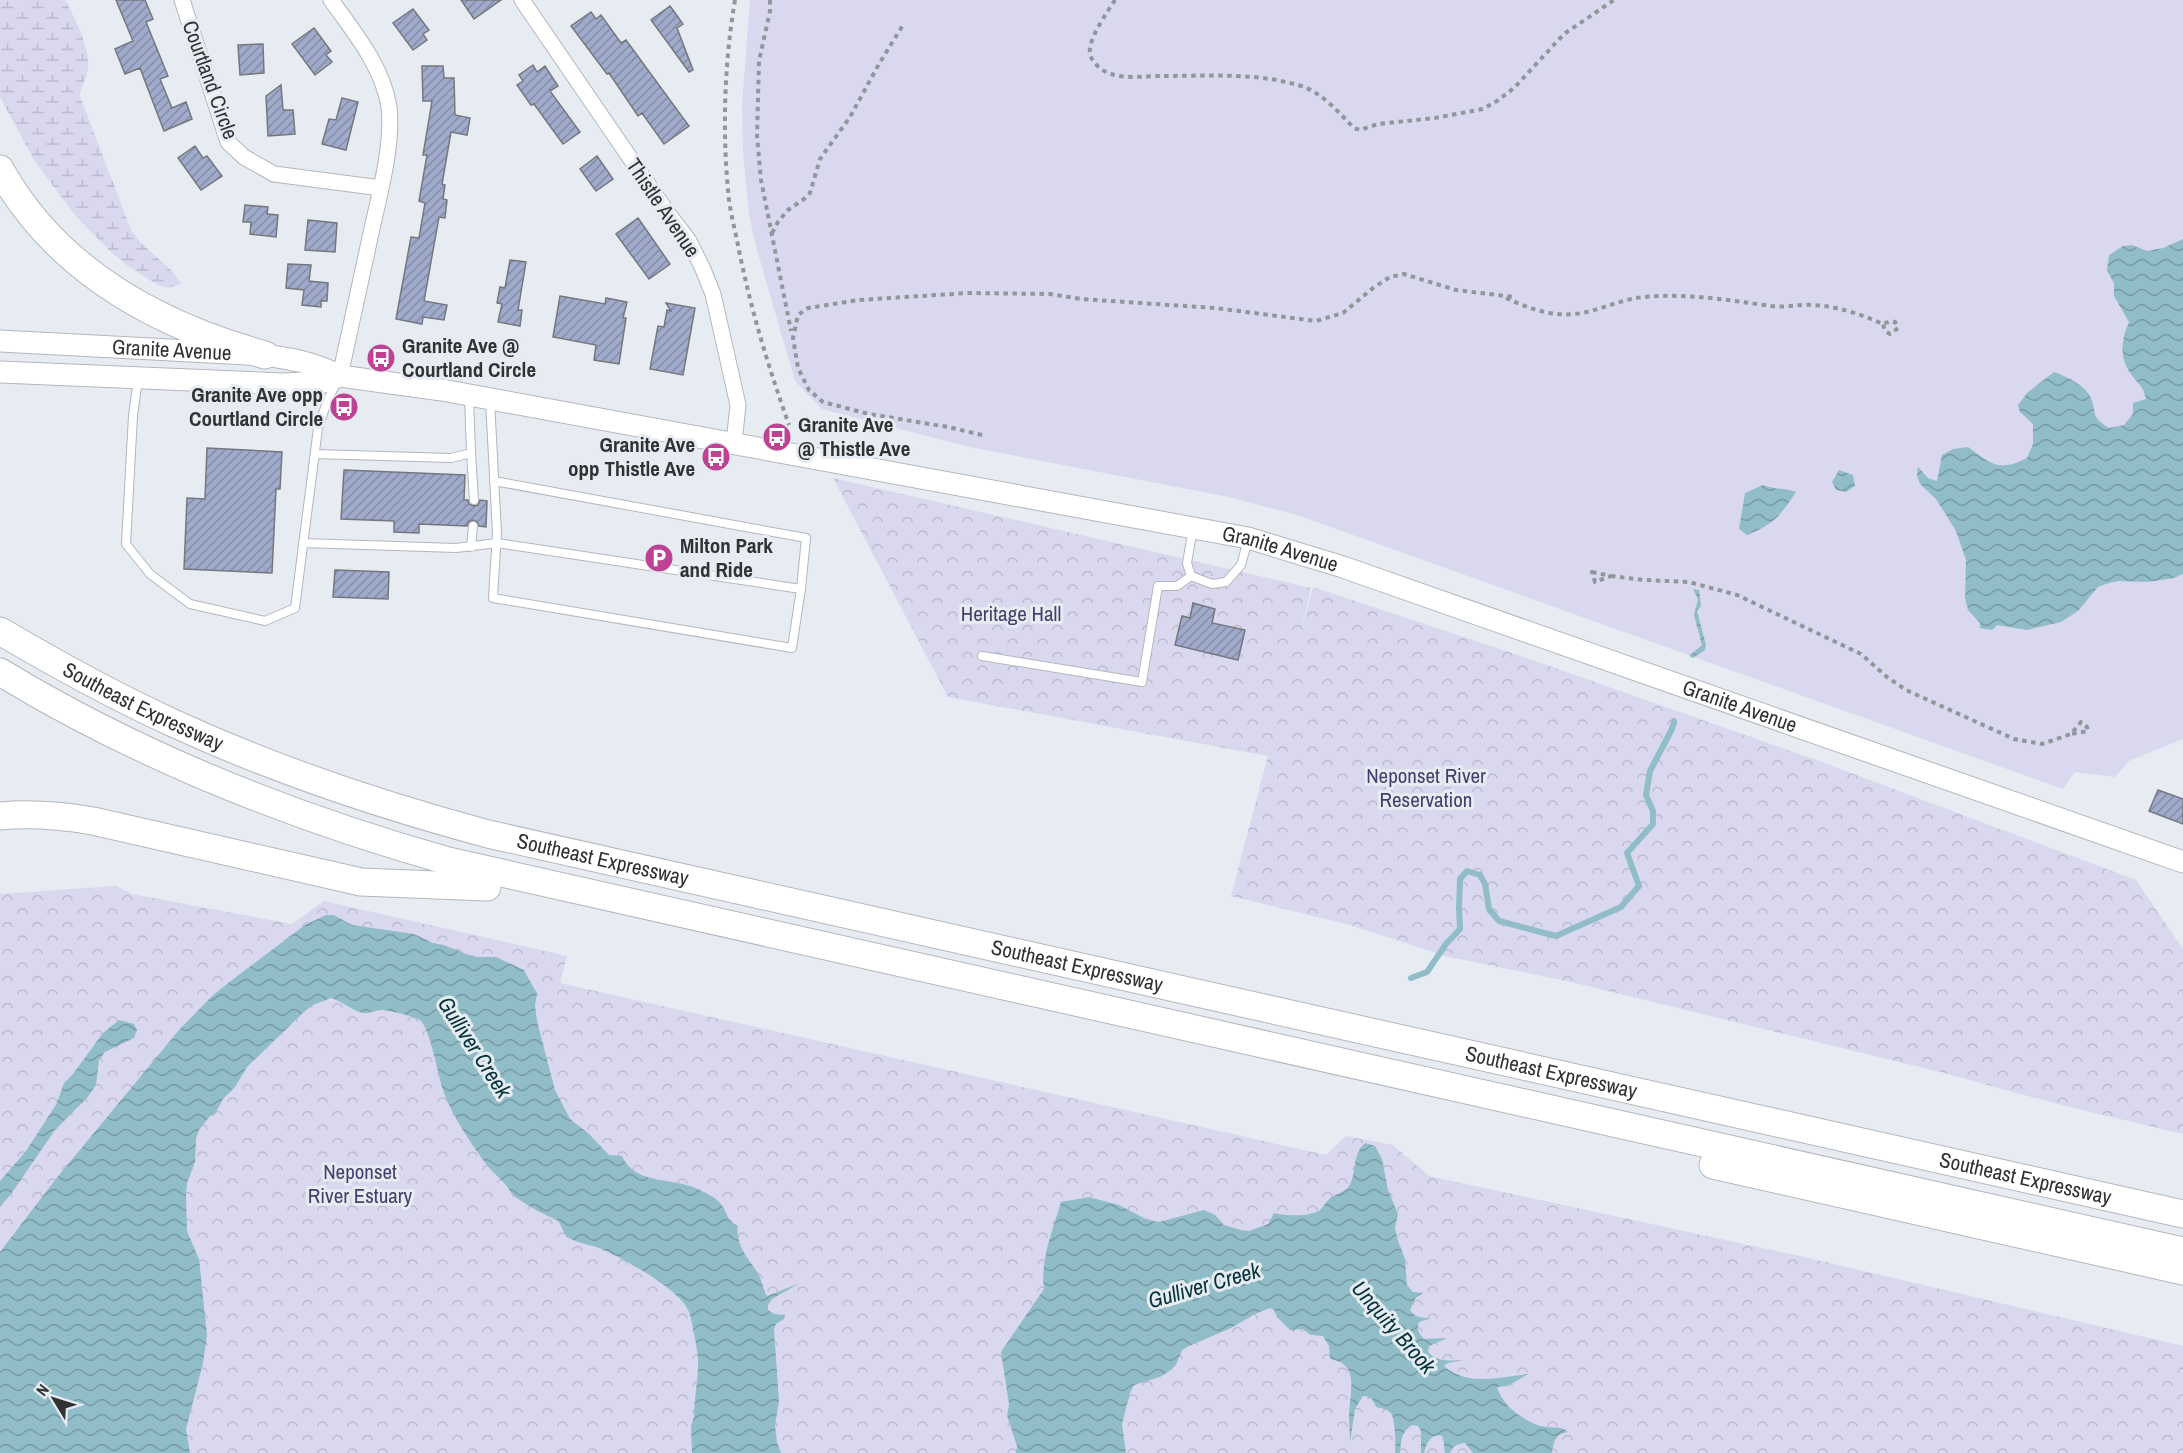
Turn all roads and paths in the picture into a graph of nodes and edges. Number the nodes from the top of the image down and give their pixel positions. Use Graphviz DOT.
graph roads {
  1 [pos="182,0"];
  2 [pos="331,0"];
  3 [pos="522,0"];
  4 [pos="735,0"];
  5 [pos="770,0"];
  6 [pos="1115,0"];
  7 [pos="1614,0"];
  8 [pos="903,25"];
  9 [pos="0,169"];
  10 [pos="381,188"];
  11 [pos="772,234"];
  12 [pos="1503,297"];
  13 [pos="1514,297"];
  14 [pos="1883,324"];
  15 [pos="793,338"];
  16 [pos="0,341"];
  17 [pos="265,355"];
  18 [pos="0,372"];
  19 [pos="340,376"];
  20 [pos="138,378"];
  21 [pos="480,397"];
  22 [pos="789,425"];
  23 [pos="982,435"];
  24 [pos="734,442"];
  25 [pos="471,453"];
  26 [pos="315,454"];
  27 [pos="494,481"];
  28 [pos="474,500"];
  29 [pos="473,526"];
  30 [pos="1193,527"];
  31 [pos="1248,538"];
  32 [pos="303,543"];
  33 [pos="497,543"];
  34 [pos="471,547"];
  35 [pos="1191,576"];
  36 [pos="1611,576"];
  37 [pos="801,589"];
  38 [pos="0,631"];
  39 [pos="0,649"];
  40 [pos="982,656"];
  41 [pos="0,672"];
  42 [pos="0,692"];
  43 [pos="2071,734"];
  44 [pos="0,816"];
  45 [pos="2183,862"];
  46 [pos="487,887"];
  47 [pos="2183,1214"];
  48 [pos="2183,1229"];
  49 [pos="2183,1251"];
  50 [pos="2183,1271"];
  1 -- 10 [label="street, Courtland Circle"];
  2 -- 10 [label="street"];
  3 -- 24 [label="street, Thistle Avenue"];
  4 -- 22 [label="path"];
  5 -- 11 [label="path"];
  6 -- 7 [label="path"];
  8 -- 11 [label="path"];
  9 -- 17 [label="highway"];
  10 -- 19 [label="street"];
  11 -- 15 [label="path"];
  12 -- 13 [label="path"];
  12 -- 14 [label="path"];
  12 -- 15 [label="path"];
  15 -- 23 [label="path"];
  16 -- 17 [label="main road, Granite Avenue"];
  17 -- 19 [label="main road, Granite Avenue"];
  18 -- 20 [label="main road, Granite Avenue"];
  19 -- 20 [label="main road, Granite Avenue"];
  19 -- 21 [label="main road, Granite Avenue"];
  19 -- 26 [label="lane"];
  20 -- 32 [label="lane"];
  21 -- 24 [label="main road, Granite Avenue"];
  21 -- 25 [label="lane"];
  21 -- 27 [label="lane"];
  24 -- 30 [label="main road, Granite Avenue"];
  25 -- 26 [label="lane"];
  25 -- 28 [label="lane"];
  26 -- 32 [label="lane"];
  27 -- 33 [label="lane"];
  27 -- 37 [label="lane"];
  29 -- 34 [label="lane"];
  30 -- 31 [label="main road, Granite Avenue"];
  30 -- 35 [label="lane"];
  31 -- 35 [label="lane"];
  31 -- 45 [label="main road, Granite Avenue"];
  32 -- 34 [label="lane"];
  33 -- 34 [label="lane"];
  33 -- 37 [label="lane"];
  33 -- 37 [label="lane"];
  35 -- 40 [label="lane"];
  36 -- 43 [label="path"];
  38 -- 47 [label="highway, Southeast Expressway"];
  39 -- 48 [label="highway"];
  41 -- 49 [label="highway"];
  42 -- 46 [label="highway"];
  44 -- 46 [label="highway"];
  46 -- 50 [label="highway"];
}
